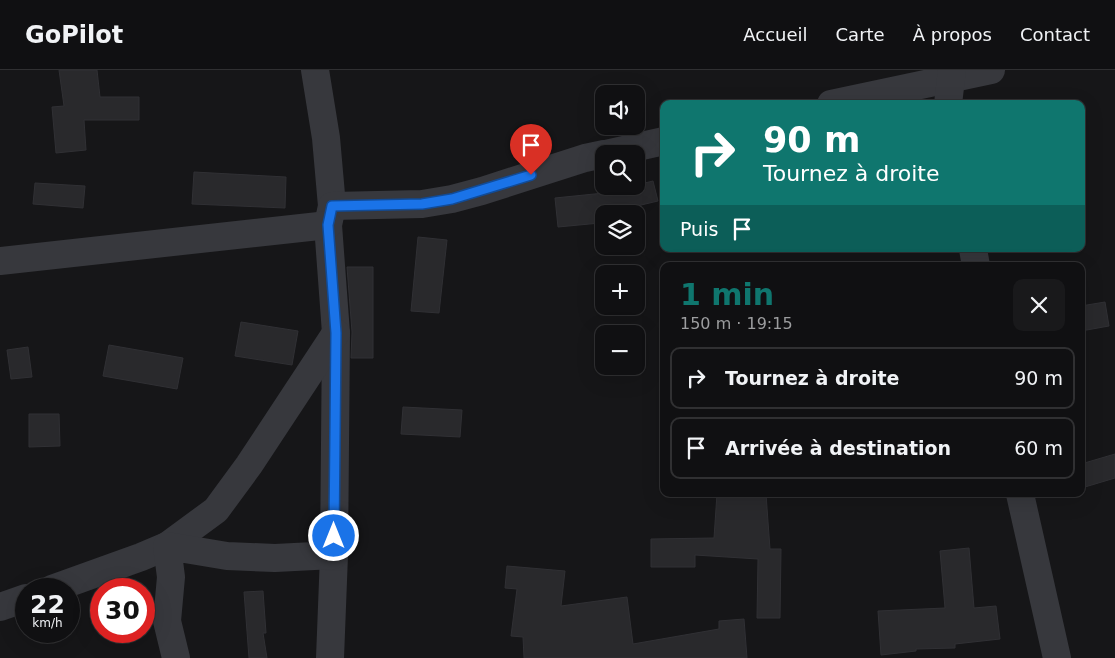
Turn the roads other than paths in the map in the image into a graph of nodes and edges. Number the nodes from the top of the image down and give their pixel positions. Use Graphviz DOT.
graph roads {
  1 [pos="315,70"];
  2 [pos="991,70"];
  3 [pos="951,74"];
  4 [pos="847,100"];
  5 [pos="948,100"];
  6 [pos="660,142"];
  7 [pos="645,145"];
  8 [pos="595,156"];
  9 [pos="330,215"];
  10 [pos="0,260"];
  11 [pos="336,333"];
  12 [pos="1021,497"];
  13 [pos="167,546"];
  14 [pos="334,555"];
  15 [pos="80,579"];
  16 [pos="15,602"];
  17 [pos="0,607"];
  18 [pos="176,658"];
  19 [pos="330,658"];
  20 [pos="1056,658"];
  1 -- 9 [label="street"];
  2 -- 3 [label="street"];
  3 -- 4 [label="street"];
  3 -- 5 [label="street"];
  6 -- 7 [label="street"];
  8 -- 9 [label="street"];
  9 -- 10 [label="street"];
  9 -- 11 [label="street"];
  11 -- 13 [label="street"];
  11 -- 14 [label="street"];
  12 -- 20 [label="street"];
  13 -- 14 [label="street"];
  13 -- 15 [label="street"];
  13 -- 18 [label="street"];
  14 -- 19 [label="street"];
  16 -- 17 [label="street"];
}
